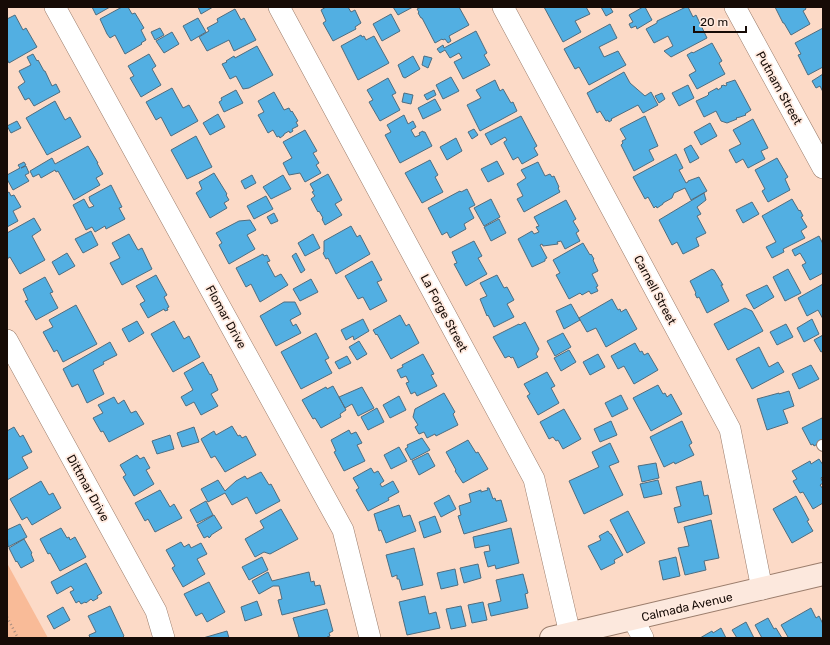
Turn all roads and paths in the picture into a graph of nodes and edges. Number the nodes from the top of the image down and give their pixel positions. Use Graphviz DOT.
graph roads {
  1 [pos="55,7"];
  2 [pos="279,7"];
  3 [pos="503,7"];
  4 [pos="735,7"];
  5 [pos="823,168"];
  6 [pos="7,340"];
  7 [pos="823,574"];
  8 [pos="762,589"];
  9 [pos="7,617"];
  10 [pos="638,629"];
  11 [pos="561,636"];
  12 [pos="18,638"];
  13 [pos="164,638"];
  14 [pos="370,638"];
  1 -- 14 [label="street, Flomar Drive"];
  2 -- 11 [label="street, La Forge Street"];
  3 -- 8 [label="street, Carnell Street"];
  4 -- 5 [label="street, Putnam Street"];
  6 -- 13 [label="street, Dittmar Drive"];
  7 -- 8 [label="street, Calmada Avenue"];
  8 -- 10 [label="street, Calmada Avenue"];
  9 -- 12 [label="path"];
  10 -- 11 [label="street, Calmada Avenue"];
}
